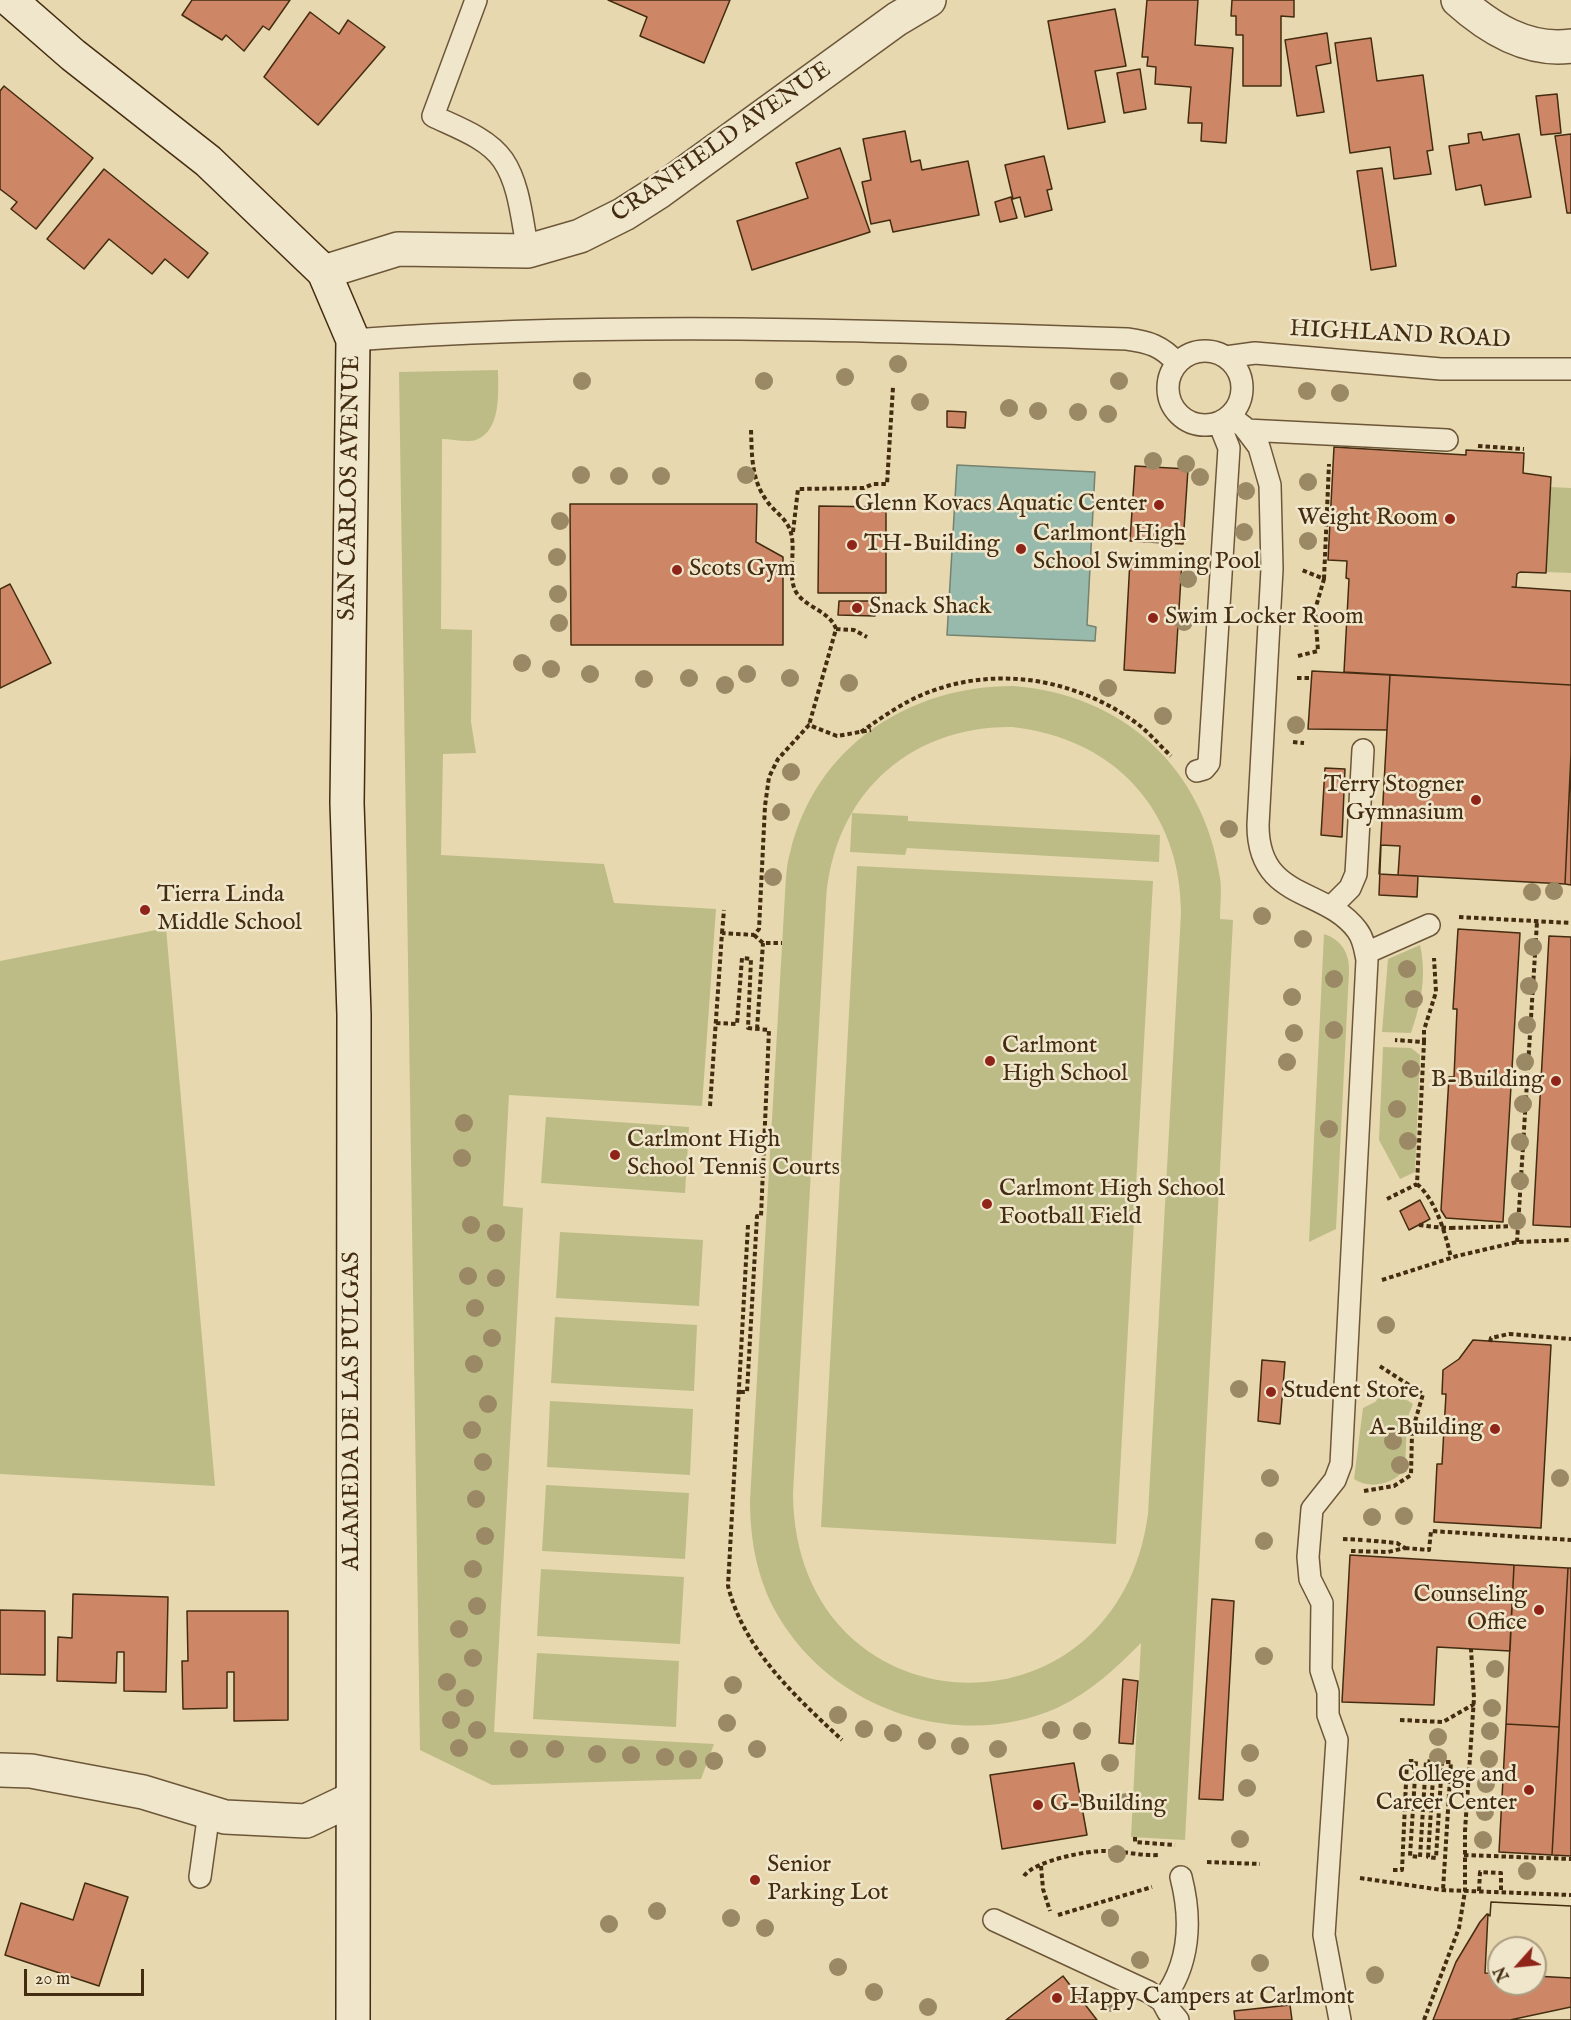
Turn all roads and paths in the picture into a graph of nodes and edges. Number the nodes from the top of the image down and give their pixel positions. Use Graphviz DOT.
graph roads {
  1 [pos="10,0"];
  2 [pos="476,0"];
  3 [pos="929,0"];
  4 [pos="1458,0"];
  5 [pos="1571,46"];
  6 [pos="528,251"];
  7 [pos="324,272"];
  8 [pos="353,340"];
  9 [pos="1226,357"];
  10 [pos="1177,363"];
  11 [pos="1571,369"];
  12 [pos="892,387"];
  13 [pos="1225,419"];
  14 [pos="751,430"];
  15 [pos="1246,430"];
  16 [pos="1330,433"];
  17 [pos="1447,440"];
  18 [pos="1524,449"];
  19 [pos="793,548"];
  20 [pos="1299,568"];
  21 [pos="1324,579"];
  22 [pos="836,629"];
  23 [pos="867,637"];
  24 [pos="1312,652"];
  25 [pos="809,725"];
  26 [pos="871,730"];
  27 [pos="856,734"];
  28 [pos="1293,742"];
  29 [pos="1304,743"];
  30 [pos="1363,750"];
  31 [pos="1197,771"];
  32 [pos="347,802"];
  33 [pos="1330,907"];
  34 [pos="724,910"];
  35 [pos="1537,922"];
  36 [pos="1571,924"];
  37 [pos="1430,925"];
  38 [pos="722,933"];
  39 [pos="754,935"];
  40 [pos="763,943"];
  41 [pos="782,943"];
  42 [pos="1366,953"];
  43 [pos="716,1023"];
  44 [pos="757,1029"];
  45 [pos="1365,1039"];
  46 [pos="1424,1042"];
  47 [pos="710,1106"];
  48 [pos="1417,1184"];
  49 [pos="1356,1215"];
  50 [pos="748,1225"];
  51 [pos="1419,1225"];
  52 [pos="1518,1226"];
  53 [pos="1571,1240"];
  54 [pos="1517,1242"];
  55 [pos="1451,1258"];
  56 [pos="1352,1290"];
  57 [pos="1571,1339"];
  58 [pos="1490,1342"];
  59 [pos="1348,1345"];
  60 [pos="738,1392"];
  61 [pos="1336,1478"];
  62 [pos="1343,1539"];
  63 [pos="1571,1539"];
  64 [pos="1405,1548"];
  65 [pos="1351,1551"];
  66 [pos="1471,1649"];
  67 [pos="1474,1704"];
  68 [pos="1400,1720"];
  69 [pos="842,1740"];
  70 [pos="0,1770"];
  71 [pos="352,1799"];
  72 [pos="209,1812"];
  73 [pos="1135,1837"];
  74 [pos="1179,1845"];
  75 [pos="1167,1854"];
  76 [pos="1464,1855"];
  77 [pos="1571,1859"];
  78 [pos="1260,1864"];
  79 [pos="1042,1865"];
  80 [pos="1393,1870"];
  81 [pos="1024,1876"];
  82 [pos="200,1877"];
  83 [pos="1181,1877"];
  84 [pos="1359,1877"];
  85 [pos="1443,1890"];
  86 [pos="1465,1891"];
  87 [pos="1479,1891"];
  88 [pos="1501,1891"];
  89 [pos="1571,1895"];
  90 [pos="994,1920"];
  91 [pos="1167,2011"];
  92 [pos="352,2020"];
  93 [pos="1178,2020"];
  94 [pos="1340,2020"];
  95 [pos="1424,2020"];
  1 -- 7 [label="main road, SAN CARLOS AVENUE"];
  2 -- 6 [label="lane"];
  3 -- 6 [label="main road, CRANFIELD AVENUE"];
  4 -- 5 [label="main road"];
  6 -- 7 [label="main road, CRANFIELD AVENUE"];
  7 -- 8 [label="main road, SAN CARLOS AVENUE"];
  8 -- 10 [label="lane"];
  8 -- 32 [label="main road, SAN CARLOS AVENUE"];
  9 -- 10 [label="lane"];
  9 -- 11 [label="lane, HIGHLAND ROAD"];
  9 -- 13 [label="lane"];
  10 -- 13 [label="lane"];
  12 -- 19 [label="path"];
  13 -- 15 [label="lane"];
  13 -- 31 [label="lane"];
  14 -- 19 [label="path"];
  15 -- 16 [label="lane"];
  15 -- 33 [label="lane"];
  16 -- 17 [label="lane"];
  16 -- 21 [label="path"];
  17 -- 18 [label="path"];
  19 -- 22 [label="path"];
  20 -- 21 [label="path"];
  21 -- 24 [label="path"];
  22 -- 23 [label="path"];
  22 -- 25 [label="path"];
  25 -- 27 [label="path"];
  25 -- 39 [label="path"];
  26 -- 27 [label="path"];
  27 -- 31 [label="path"];
  28 -- 29 [label="path"];
  30 -- 33 [label="lane"];
  32 -- 71 [label="main road, ALAMEDA DE LAS PULGAS"];
  33 -- 42 [label="lane"];
  34 -- 38 [label="path"];
  35 -- 36 [label="path"];
  35 -- 37 [label="path"];
  35 -- 52 [label="path"];
  37 -- 42 [label="lane"];
  37 -- 46 [label="path"];
  38 -- 39 [label="path"];
  38 -- 43 [label="path"];
  39 -- 40 [label="path"];
  40 -- 41 [label="path"];
  40 -- 44 [label="path"];
  42 -- 45 [label="lane"];
  43 -- 44 [label="path"];
  43 -- 47 [label="path"];
  44 -- 60 [label="path"];
  45 -- 46 [label="path"];
  45 -- 49 [label="lane"];
  46 -- 48 [label="path"];
  48 -- 49 [label="path"];
  48 -- 55 [label="path"];
  49 -- 56 [label="lane"];
  50 -- 60 [label="path"];
  51 -- 52 [label="path, bridge"];
  52 -- 54 [label="path"];
  53 -- 54 [label="path"];
  54 -- 55 [label="path"];
  55 -- 56 [label="path"];
  56 -- 59 [label="lane"];
  57 -- 58 [label="path"];
  59 -- 61 [label="lane"];
  59 -- 61 [label="path"];
  60 -- 69 [label="path"];
  61 -- 94 [label="lane"];
  62 -- 64 [label="path, bridge"];
  63 -- 64 [label="path"];
  64 -- 65 [label="path"];
  66 -- 67 [label="path"];
  67 -- 68 [label="path"];
  67 -- 76 [label="path"];
  70 -- 72 [label="main road"];
  71 -- 72 [label="main road"];
  71 -- 92 [label="main road, ALAMEDA DE LAS PULGAS"];
  72 -- 82 [label="lane"];
  73 -- 74 [label="path"];
  75 -- 79 [label="path"];
  76 -- 77 [label="path"];
  76 -- 86 [label="path"];
  78 -- 83 [label="path"];
  79 -- 81 [label="path"];
  79 -- 83 [label="path"];
  80 -- 85 [label="path"];
  83 -- 91 [label="lane"];
  84 -- 85 [label="path"];
  85 -- 86 [label="path"];
  86 -- 87 [label="path"];
  86 -- 95 [label="path"];
  87 -- 88 [label="path"];
  87 -- 88 [label="path"];
  88 -- 89 [label="path"];
  90 -- 91 [label="lane"];
  91 -- 93 [label="lane"];
}
